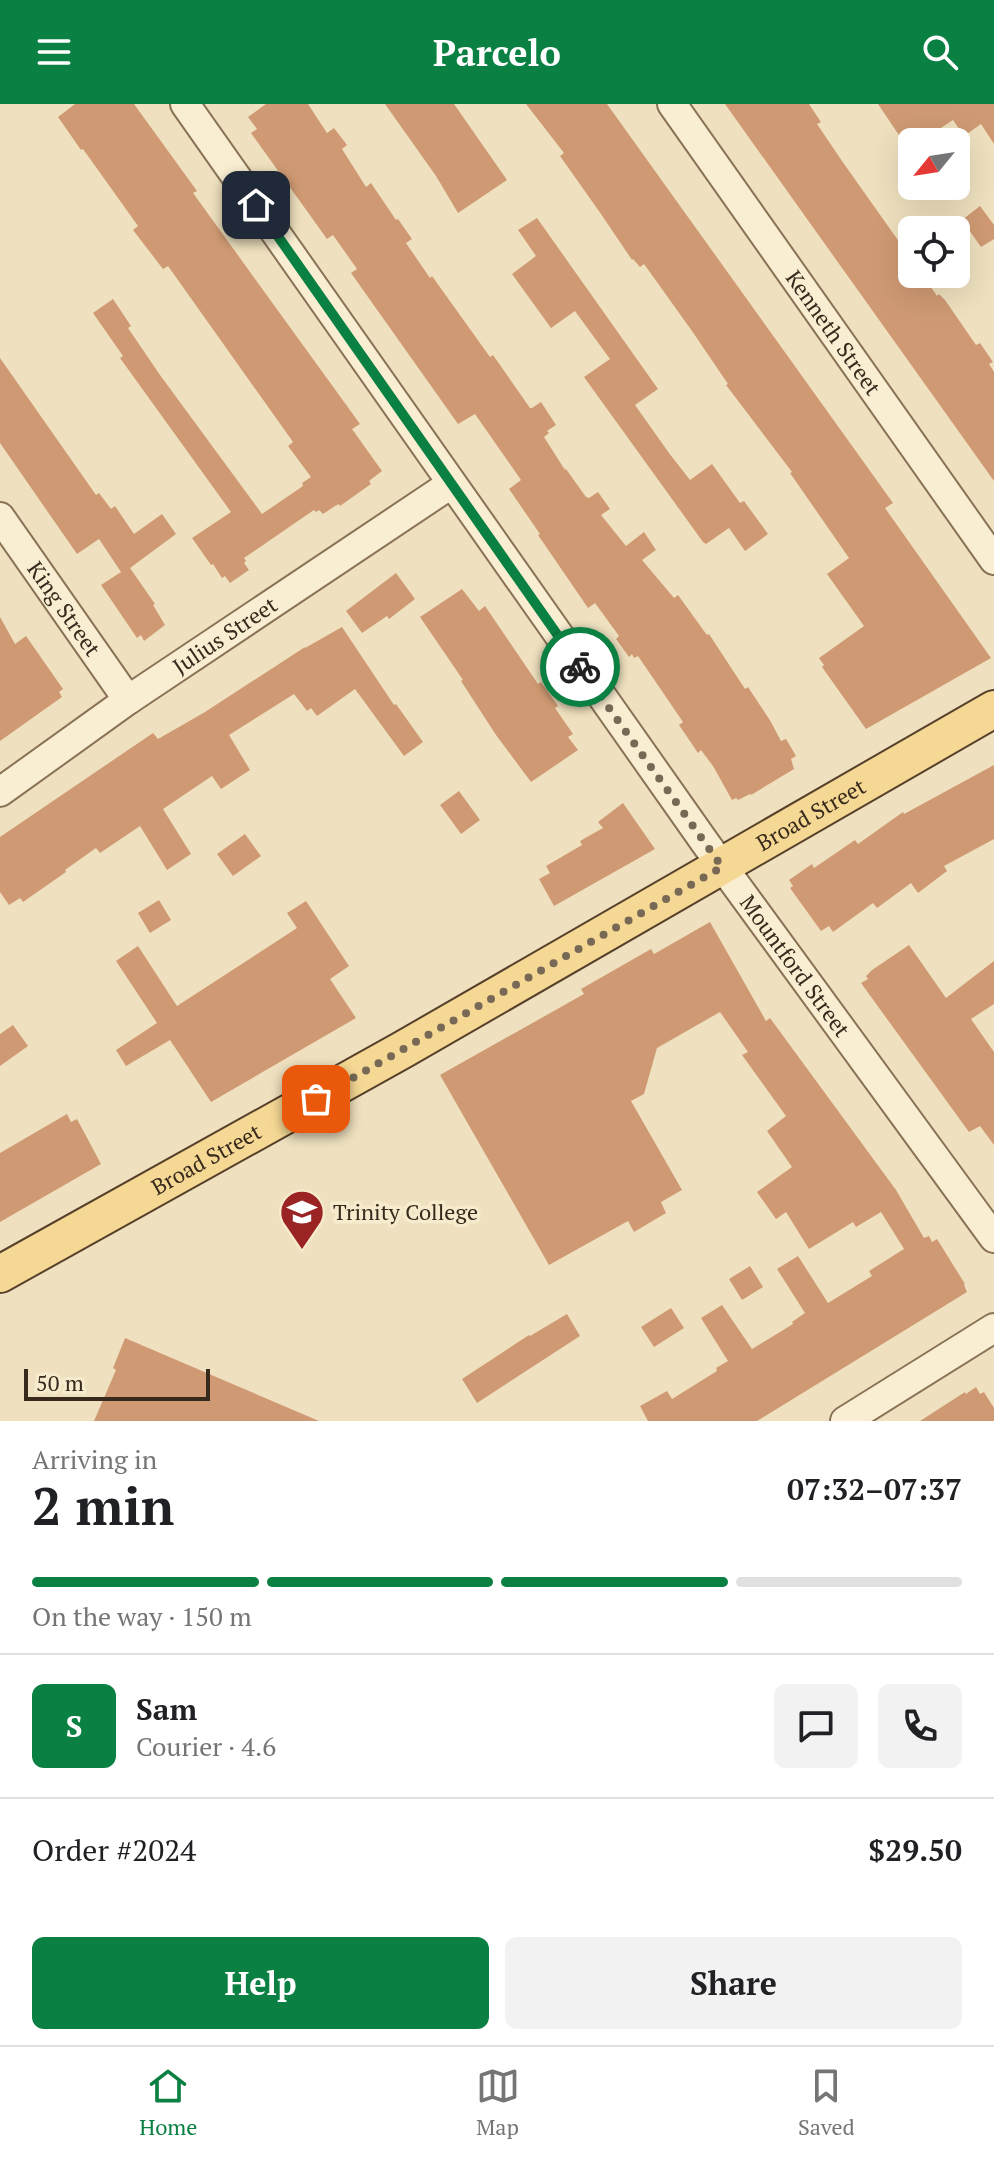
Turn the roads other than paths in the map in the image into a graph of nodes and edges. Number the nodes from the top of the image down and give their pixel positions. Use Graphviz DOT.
graph roads {
  1 [pos="185,104"];
  2 [pos="672,104"];
  3 [pos="451,484"];
  4 [pos="0,517"];
  5 [pos="994,560"];
  6 [pos="128,700"];
  7 [pos="994,709"];
  8 [pos="0,792"];
  9 [pos="722,867"];
  10 [pos="994,1238"];
  11 [pos="0,1274"];
  12 [pos="994,1328"];
  13 [pos="845,1421"];
  1 -- 3 [label="street, Mountford Street"];
  2 -- 5 [label="street, Kenneth Street"];
  3 -- 6 [label="street, Julius Street"];
  3 -- 9 [label="street, Mountford Street"];
  4 -- 6 [label="street, King Street"];
  6 -- 8 [label="street, Julius Street"];
  7 -- 9 [label="main road, Broad Street"];
  9 -- 10 [label="street, Mountford Street"];
  9 -- 11 [label="main road, Broad Street"];
  12 -- 13 [label="street"];
}
